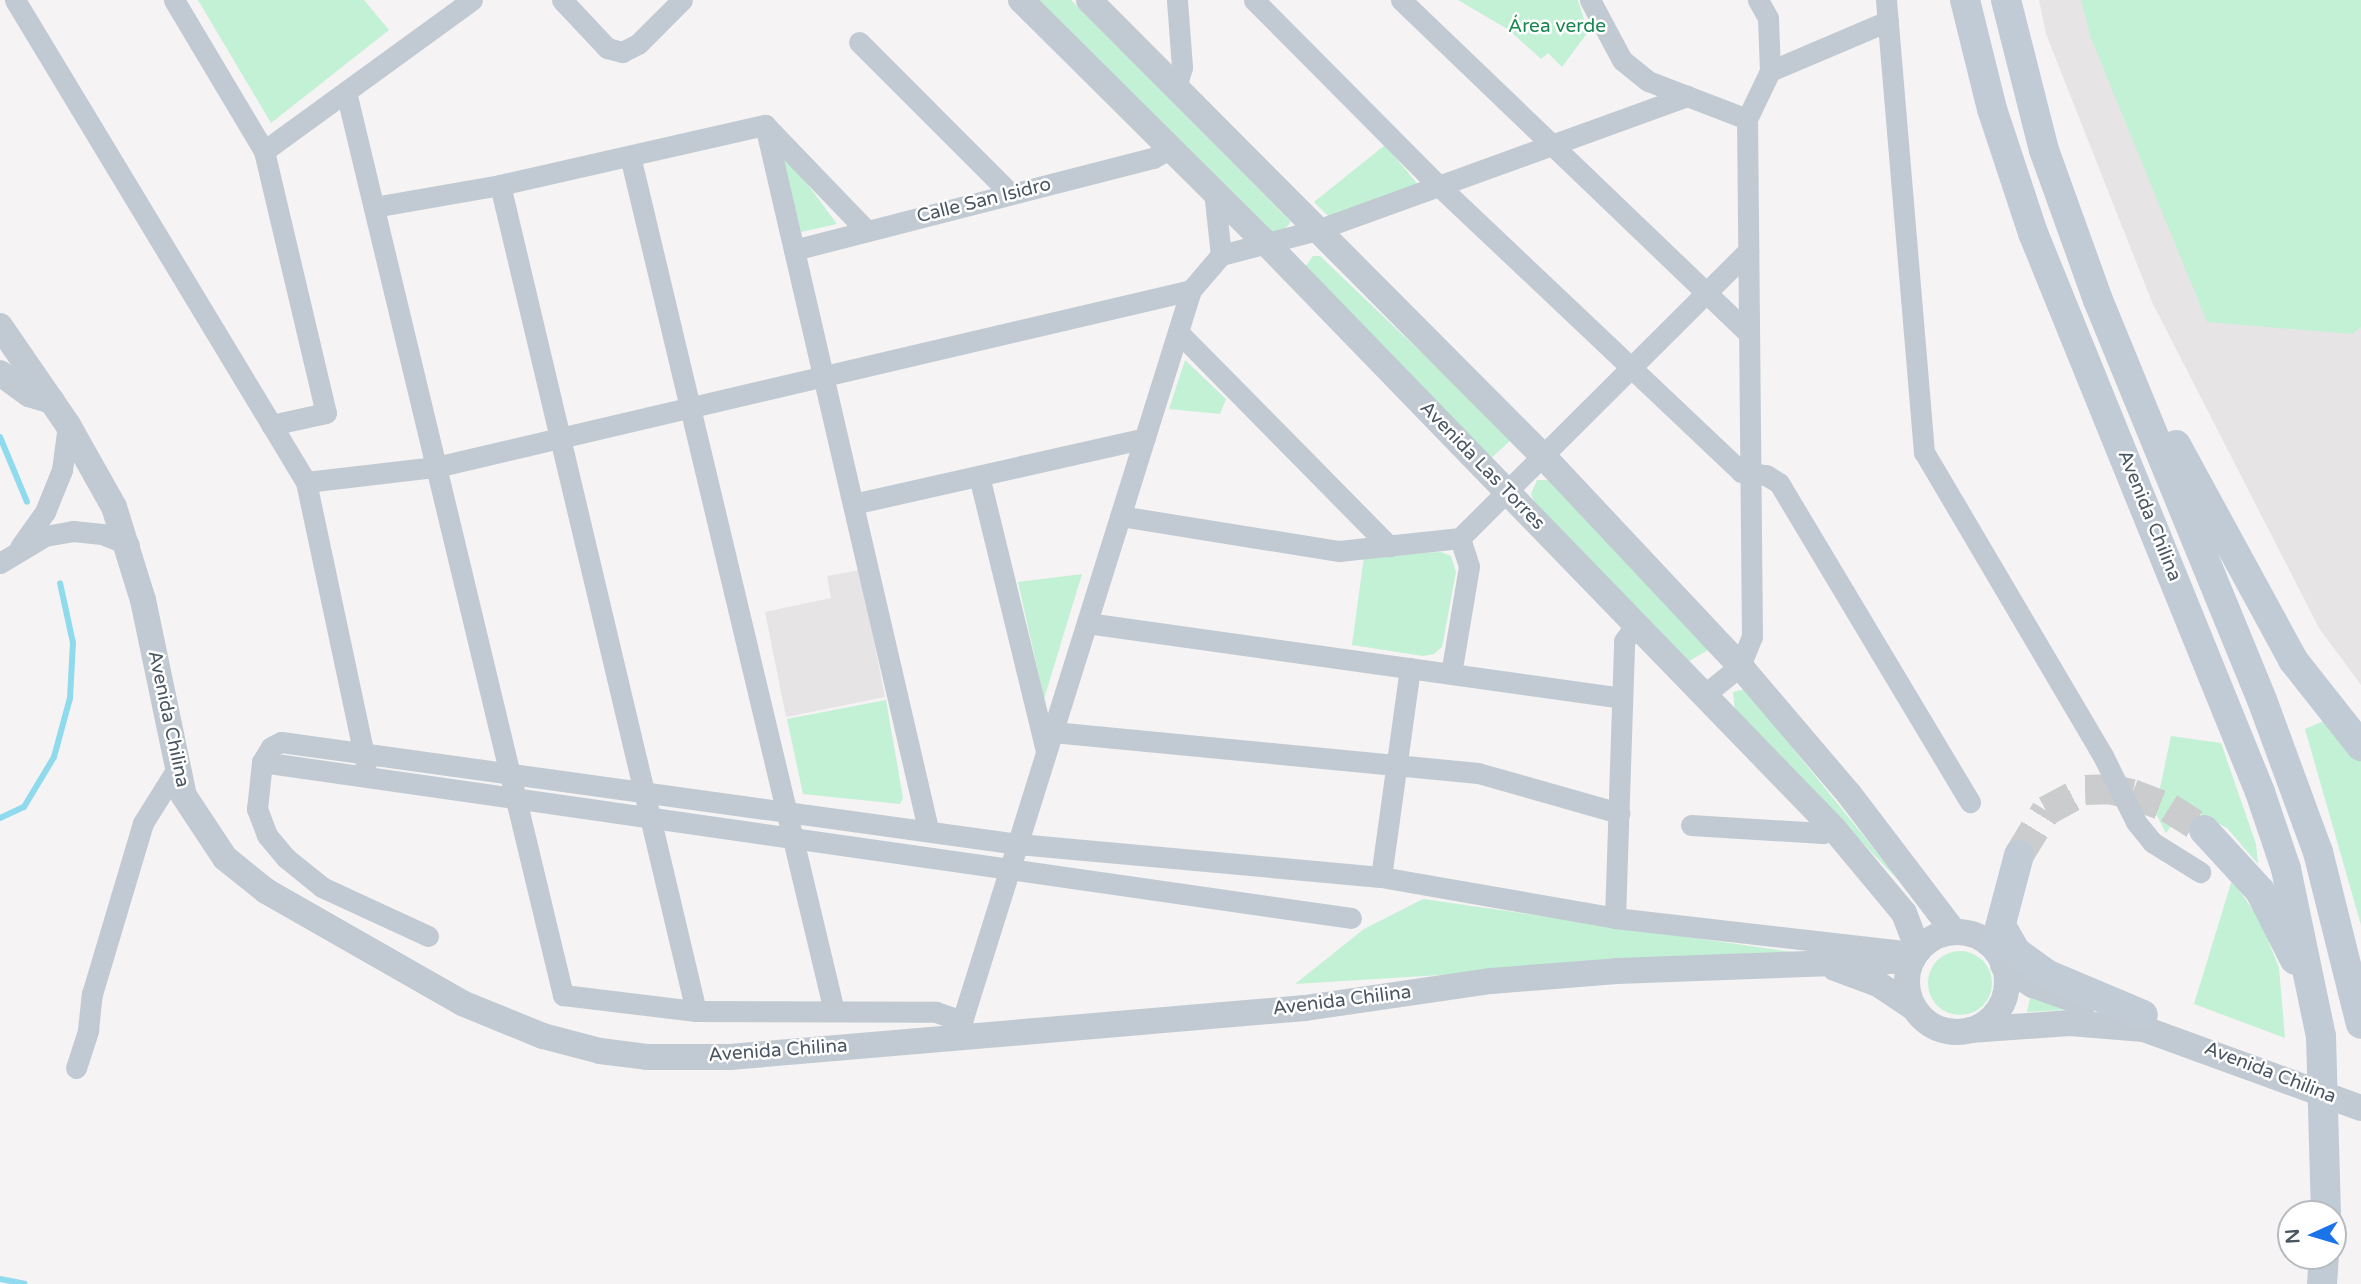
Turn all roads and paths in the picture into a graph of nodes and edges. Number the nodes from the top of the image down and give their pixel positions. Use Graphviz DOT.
graph roads {
  1 [pos="15,0"];
  2 [pos="174,0"];
  3 [pos="472,0"];
  4 [pos="562,0"];
  5 [pos="682,0"];
  6 [pos="1021,0"];
  7 [pos="1089,0"];
  8 [pos="1177,0"];
  9 [pos="1254,0"];
  10 [pos="1401,0"];
  11 [pos="1590,0"];
  12 [pos="1758,0"];
  13 [pos="1965,0"];
  14 [pos="2006,0"];
  15 [pos="1887,11"];
  16 [pos="859,42"];
  17 [pos="1770,71"];
  18 [pos="1176,87"];
  19 [pos="346,92"];
  20 [pos="1687,96"];
  21 [pos="1747,119"];
  22 [pos="765,125"];
  23 [pos="1550,145"];
  24 [pos="1171,148"];
  25 [pos="264,151"];
  26 [pos="630,156"];
  27 [pos="500,185"];
  28 [pos="1439,186"];
  29 [pos="1214,191"];
  30 [pos="1011,194"];
  31 [pos="374,207"];
  32 [pos="1317,230"];
  33 [pos="867,231"];
  34 [pos="1266,243"];
  35 [pos="794,250"];
  36 [pos="1748,251"];
  37 [pos="1220,255"];
  38 [pos="1191,290"];
  39 [pos="1704,294"];
  40 [pos="2098,300"];
  41 [pos="0,326"];
  42 [pos="1178,332"];
  43 [pos="1749,334"];
  44 [pos="1630,368"];
  45 [pos="0,373"];
  46 [pos="823,376"];
  47 [pos="52,401"];
  48 [pos="690,407"];
  49 [pos="68,425"];
  50 [pos="271,425"];
  51 [pos="560,438"];
  52 [pos="1144,438"];
  53 [pos="1543,456"];
  54 [pos="436,467"];
  55 [pos="979,475"];
  56 [pos="1751,475"];
  57 [pos="306,482"];
  58 [pos="1505,491"];
  59 [pos="853,504"];
  60 [pos="1120,516"];
  61 [pos="1460,537"];
  62 [pos="129,545"];
  63 [pos="1389,546"];
  64 [pos="19,549"];
  65 [pos="0,563"];
  66 [pos="1087,623"];
  67 [pos="1637,624"];
  68 [pos="1740,666"];
  69 [pos="1410,668"];
  70 [pos="1451,674"];
  71 [pos="1704,695"];
  72 [pos="1622,698"];
  73 [pos="1053,732"];
  74 [pos="2361,746"];
  75 [pos="364,752"];
  76 [pos="1046,752"];
  77 [pos="262,762"];
  78 [pos="1396,766"];
  79 [pos="178,767"];
  80 [pos="510,772"];
  81 [pos="369,777"];
  82 [pos="643,791"];
  83 [pos="516,798"];
  84 [pos="1970,802"];
  85 [pos="786,810"];
  86 [pos="1619,813"];
  87 [pos="650,817"];
  88 [pos="1691,825"];
  89 [pos="928,829"];
  90 [pos="1834,829"];
  91 [pos="2204,830"];
  92 [pos="793,838"];
  93 [pos="1018,844"];
  94 [pos="2019,855"];
  95 [pos="1010,869"];
  96 [pos="2200,872"];
  97 [pos="1381,877"];
  98 [pos="1351,918"];
  99 [pos="1615,918"];
  100 [pos="1954,932"];
  101 [pos="428,936"];
  102 [pos="1999,947"];
  103 [pos="1915,954"];
  104 [pos="1824,963"];
  105 [pos="1914,1008"];
  106 [pos="696,1011"];
  107 [pos="835,1011"];
  108 [pos="2143,1015"];
  109 [pos="2319,1022"];
  110 [pos="2361,1024"];
  111 [pos="960,1028"];
  112 [pos="1970,1030"];
  113 [pos="76,1068"];
  114 [pos="2361,1095"];
  115 [pos="2361,1108"];
  116 [pos="2327,1200"];
  1 -- 50 [label="street"];
  2 -- 25 [label="street"];
  3 -- 19 [label="street"];
  4 -- 5 [label="street"];
  6 -- 24 [label="street, Avenida Las Torres"];
  7 -- 18 [label="street"];
  8 -- 18 [label="street"];
  9 -- 28 [label="street"];
  10 -- 23 [label="street"];
  11 -- 20 [label="street"];
  12 -- 17 [label="street"];
  13 -- 109 [label="main road, Avenida Chilina"];
  14 -- 40 [label="main road, Avenida Chilina"];
  15 -- 17 [label="street"];
  15 -- 96 [label="street"];
  16 -- 30 [label="street"];
  17 -- 21 [label="street"];
  18 -- 32 [label="street"];
  19 -- 25 [label="street"];
  19 -- 31 [label="street"];
  20 -- 21 [label="street"];
  20 -- 23 [label="street"];
  21 -- 36 [label="street"];
  22 -- 26 [label="street"];
  22 -- 33 [label="street"];
  22 -- 35 [label="street"];
  23 -- 28 [label="street"];
  23 -- 39 [label="street"];
  24 -- 29 [label="street, Avenida Las Torres"];
  24 -- 30 [label="street, Calle San Isidro"];
  25 -- 50 [label="street"];
  26 -- 27 [label="street"];
  26 -- 48 [label="street"];
  27 -- 31 [label="street"];
  27 -- 51 [label="street"];
  28 -- 32 [label="street"];
  28 -- 44 [label="street"];
  29 -- 34 [label="street, Avenida Las Torres"];
  29 -- 37 [label="street"];
  30 -- 33 [label="street, Calle San Isidro"];
  31 -- 54 [label="street"];
  32 -- 34 [label="street"];
  32 -- 53 [label="street"];
  33 -- 35 [label="street, Calle San Isidro"];
  34 -- 37 [label="street"];
  34 -- 58 [label="street, Avenida Las Torres"];
  35 -- 46 [label="street"];
  36 -- 39 [label="street"];
  36 -- 43 [label="street"];
  37 -- 38 [label="street"];
  38 -- 42 [label="street"];
  38 -- 46 [label="street"];
  39 -- 43 [label="street"];
  39 -- 44 [label="street"];
  40 -- 74 [label="main road"];
  40 -- 110 [label="main road, Avenida Chilina"];
  41 -- 47 [label="street, Avenida Chilina"];
  42 -- 52 [label="street"];
  42 -- 63 [label="street"];
  43 -- 56 [label="street"];
  44 -- 53 [label="street"];
  44 -- 56 [label="street"];
  45 -- 47 [label="street"];
  46 -- 48 [label="street"];
  46 -- 59 [label="street"];
  47 -- 49 [label="street, Avenida Chilina"];
  48 -- 51 [label="street"];
  48 -- 85 [label="street"];
  49 -- 62 [label="street, Avenida Chilina"];
  49 -- 64 [label="street"];
  50 -- 57 [label="street"];
  51 -- 54 [label="street"];
  51 -- 82 [label="street"];
  52 -- 55 [label="street"];
  52 -- 60 [label="street"];
  53 -- 58 [label="street"];
  53 -- 68 [label="street"];
  54 -- 57 [label="street"];
  54 -- 80 [label="street"];
  55 -- 59 [label="street"];
  55 -- 76 [label="street"];
  56 -- 68 [label="street"];
  56 -- 84 [label="street"];
  57 -- 75 [label="street"];
  58 -- 61 [label="street"];
  58 -- 67 [label="street, Avenida Las Torres"];
  59 -- 89 [label="street"];
  60 -- 63 [label="street"];
  60 -- 66 [label="street"];
  61 -- 63 [label="street"];
  61 -- 70 [label="street"];
  62 -- 64 [label="street"];
  62 -- 79 [label="street, Avenida Chilina"];
  64 -- 65 [label="street"];
  66 -- 69 [label="street"];
  66 -- 73 [label="street"];
  67 -- 71 [label="street, Avenida Las Torres"];
  67 -- 72 [label="street"];
  68 -- 71 [label="street"];
  68 -- 100 [label="street"];
  69 -- 70 [label="street"];
  69 -- 78 [label="street"];
  70 -- 72 [label="street"];
  71 -- 90 [label="street, Avenida Las Torres"];
  72 -- 86 [label="street"];
  73 -- 76 [label="street"];
  73 -- 78 [label="street"];
  75 -- 77 [label="street"];
  75 -- 80 [label="street"];
  75 -- 81 [label="street"];
  76 -- 93 [label="street"];
  77 -- 81 [label="street"];
  77 -- 101 [label="street"];
  78 -- 86 [label="street"];
  78 -- 97 [label="street"];
  79 -- 111 [label="street, Avenida Chilina"];
  79 -- 113 [label="street"];
  80 -- 82 [label="street"];
  80 -- 83 [label="street"];
  81 -- 83 [label="street"];
  82 -- 85 [label="street"];
  82 -- 87 [label="street"];
  83 -- 87 [label="street"];
  83 -- 106 [label="street"];
  85 -- 89 [label="street"];
  85 -- 92 [label="street"];
  86 -- 99 [label="street"];
  87 -- 92 [label="street"];
  87 -- 106 [label="street"];
  88 -- 90 [label="street"];
  89 -- 93 [label="street"];
  90 -- 103 [label="street, Avenida Las Torres"];
  91 -- 109 [label="main road"];
  92 -- 95 [label="street"];
  92 -- 107 [label="street"];
  93 -- 95 [label="street"];
  93 -- 97 [label="street"];
  94 -- 102 [label="main road"];
  95 -- 98 [label="street"];
  95 -- 111 [label="street"];
  97 -- 99 [label="street"];
  99 -- 103 [label="street"];
  100 -- 102 [label="street"];
  100 -- 103 [label="street"];
  102 -- 108 [label="main road"];
  102 -- 112 [label="street"];
  103 -- 104 [label="street, Avenida Chilina"];
  103 -- 105 [label="street"];
  104 -- 105 [label="street, Avenida Chilina"];
  104 -- 111 [label="street, Avenida Chilina"];
  105 -- 112 [label="street"];
  106 -- 107 [label="street"];
  107 -- 111 [label="street"];
  108 -- 114 [label="street, Avenida Chilina"];
  109 -- 116 [label="main road, bridge"];
  112 -- 115 [label="street, Avenida Chilina"];
}
